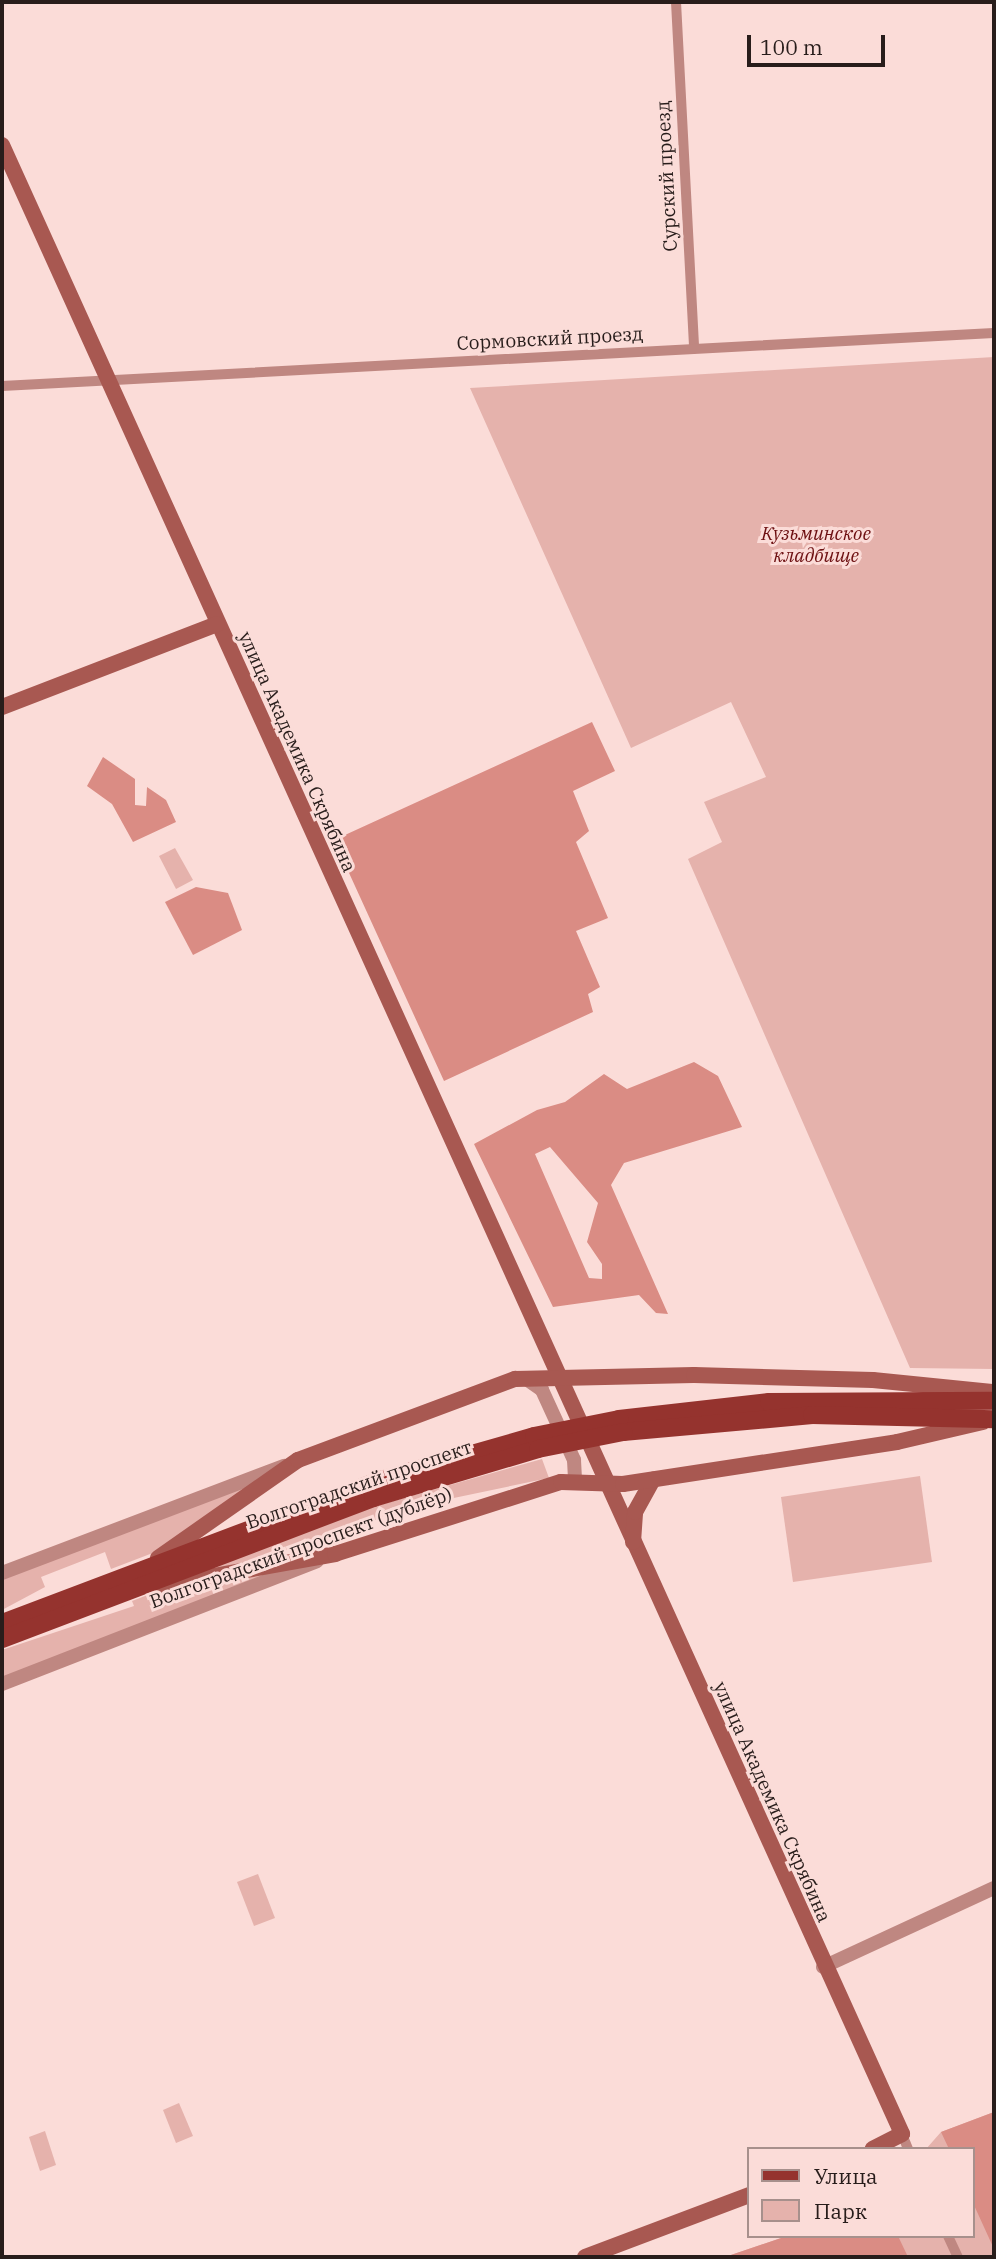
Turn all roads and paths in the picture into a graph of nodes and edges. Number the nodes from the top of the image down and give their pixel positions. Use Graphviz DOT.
graph roads {
  1 [pos="676,2"];
  2 [pos="2,145"];
  3 [pos="994,333"];
  4 [pos="694,349"];
  5 [pos="108,380"];
  6 [pos="2,387"];
  7 [pos="218,624"];
  8 [pos="2,707"];
  9 [pos="556,1374"];
  10 [pos="525,1378"];
  11 [pos="994,1392"];
  12 [pos="994,1401"];
  13 [pos="994,1419"];
  14 [pos="621,1426"];
  15 [pos="536,1443"];
  16 [pos="298,1460"];
  17 [pos="575,1480"];
  18 [pos="653,1480"];
  19 [pos="605,1486"];
  20 [pos="634,1548"];
  21 [pos="335,1554"];
  22 [pos="2,1573"];
  23 [pos="119,1579"];
  24 [pos="95,1604"];
  25 [pos="2,1623"];
  26 [pos="2,1639"];
  27 [pos="2,1684"];
  28 [pos="994,1888"];
  29 [pos="823,1967"];
  30 [pos="905,2141"];
  31 [pos="881,2147"];
  32 [pos="748,2195"];
  33 [pos="949,2238"];
  34 [pos="585,2257"];
  35 [pos="958,2257"];
  1 -- 4 [label="street, Сурский проезд"];
  2 -- 5 [label="main road, улица Академика Скрябина"];
  3 -- 4 [label="street, Сормовский проезд"];
  4 -- 5 [label="street, Сормовский проезд"];
  5 -- 6 [label="street, Сормовский проезд"];
  5 -- 7 [label="main road, улица Академика Скрябина"];
  7 -- 8 [label="main road"];
  7 -- 9 [label="main road, улица Академика Скрябина"];
  9 -- 10 [label="main road"];
  9 -- 11 [label="main road"];
  9 -- 19 [label="main road, улица Академика Скрябина"];
  10 -- 16 [label="main road"];
  10 -- 17 [label="street"];
  12 -- 14 [label="main road, Волгоградский проспект"];
  13 -- 14 [label="main road, Волгоградский проспект"];
  13 -- 18 [label="main road, Волгоградский проспект (дублёр)"];
  14 -- 15 [label="main road, Волгоградский проспект, bridge"];
  15 -- 23 [label="main road, Волгоградский проспект"];
  15 -- 24 [label="main road, Волгоградский проспект"];
  16 -- 22 [label="street"];
  16 -- 23 [label="main road"];
  17 -- 19 [label="main road, Волгоградский проспект (дублёр)"];
  17 -- 21 [label="main road, Волгоградский проспект (дублёр)"];
  18 -- 19 [label="main road, Волгоградский проспект (дублёр)"];
  18 -- 20 [label="main road"];
  19 -- 20 [label="main road, улица Академика Скрябина"];
  20 -- 29 [label="main road, улица Академика Скрябина"];
  21 -- 24 [label="main road"];
  21 -- 27 [label="street, Волгоградский проспект (дублёр)"];
  23 -- 25 [label="main road, Волгоградский проспект"];
  24 -- 26 [label="main road, Волгоградский проспект"];
  28 -- 29 [label="street"];
  29 -- 30 [label="main road, улица Академика Скрябина"];
  30 -- 31 [label="main road"];
  32 -- 34 [label="main road"];
  33 -- 35 [label="street"];
}
